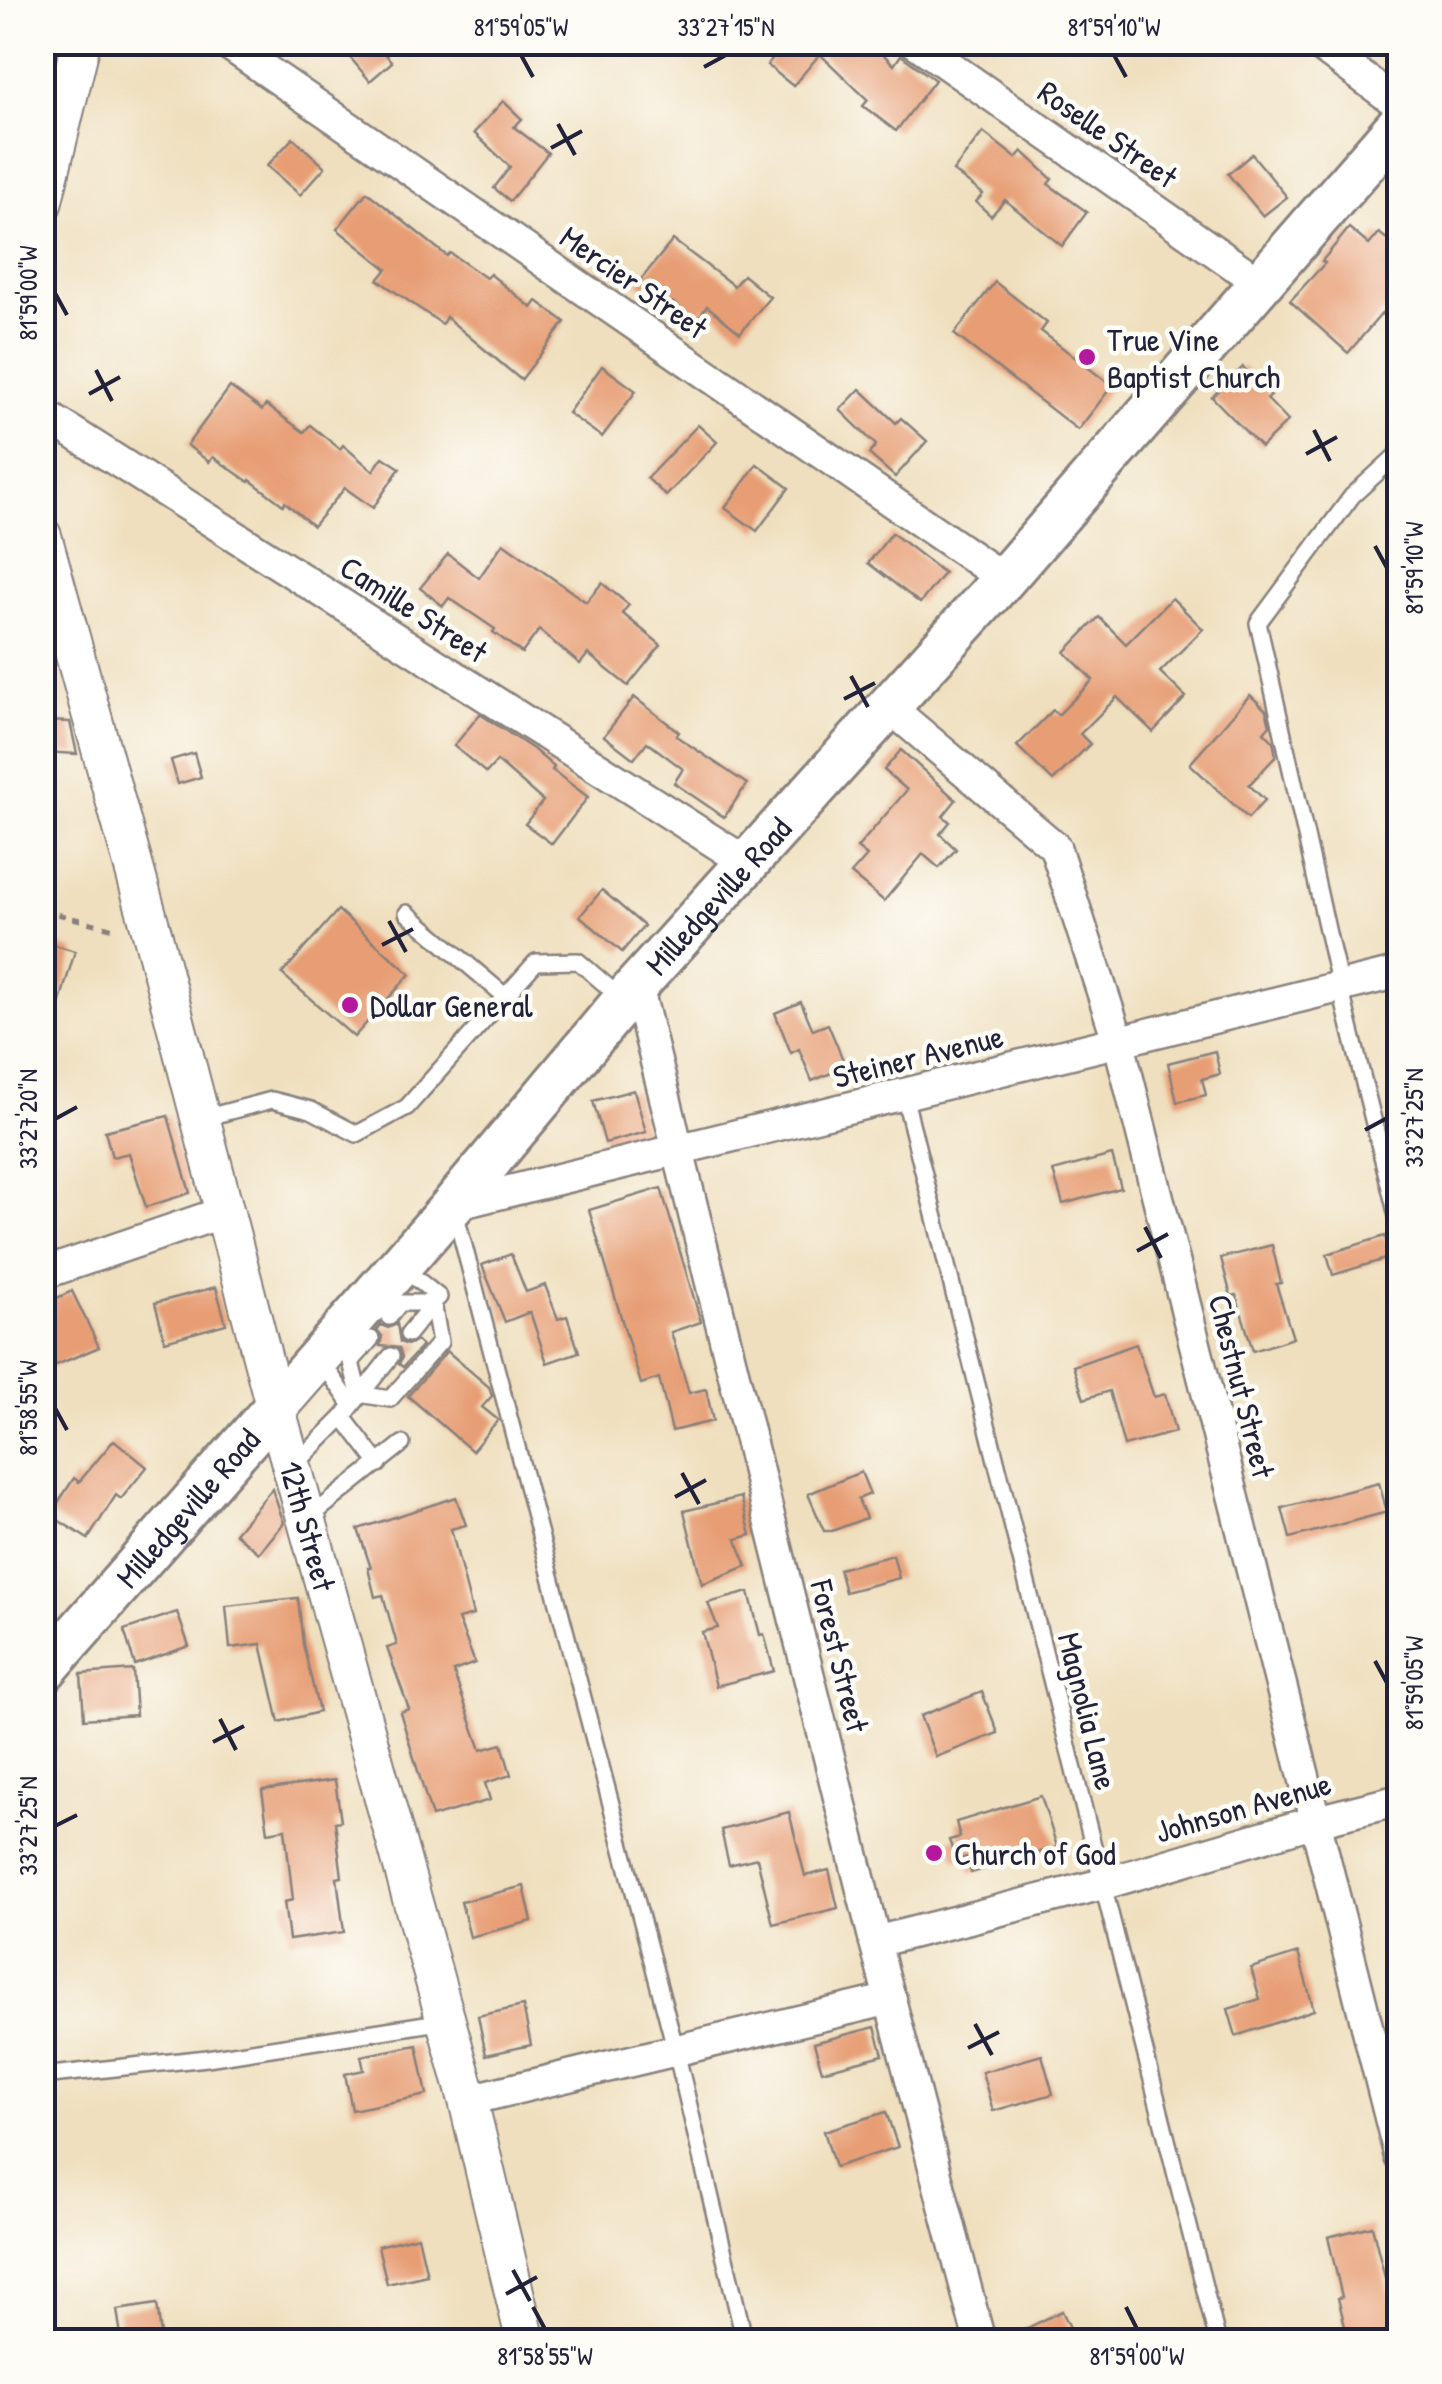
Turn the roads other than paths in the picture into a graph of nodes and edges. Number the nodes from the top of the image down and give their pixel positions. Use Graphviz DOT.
graph roads {
  1 [pos="81,42"];
  2 [pos="225,42"];
  3 [pos="916,42"];
  4 [pos="1316,42"];
  5 [pos="1400,105"];
  6 [pos="1400,123"];
  7 [pos="42,204"];
  8 [pos="1260,283"];
  9 [pos="42,412"];
  10 [pos="1400,452"];
  11 [pos="42,536"];
  12 [pos="1004,579"];
  13 [pos="888,706"];
  14 [pos="749,864"];
  15 [pos="407,913"];
  16 [pos="1400,972"];
  17 [pos="1340,987"];
  18 [pos="631,993"];
  19 [pos="505,996"];
  20 [pos="1119,1043"];
  21 [pos="904,1095"];
  22 [pos="200,1119"];
  23 [pos="677,1150"];
  24 [pos="453,1205"];
  25 [pos="224,1212"];
  26 [pos="1400,1228"];
  27 [pos="399,1265"];
  28 [pos="42,1274"];
  29 [pos="433,1302"];
  30 [pos="389,1317"];
  31 [pos="408,1334"];
  32 [pos="371,1339"];
  33 [pos="318,1356"];
  34 [pos="390,1356"];
  35 [pos="351,1405"];
  36 [pos="275,1406"];
  37 [pos="402,1444"];
  38 [pos="379,1464"];
  39 [pos="293,1467"];
  40 [pos="309,1518"];
  41 [pos="42,1673"];
  42 [pos="1400,1800"];
  43 [pos="1316,1821"];
  44 [pos="1103,1884"];
  45 [pos="875,1942"];
  46 [pos="891,2000"];
  47 [pos="446,2021"];
  48 [pos="676,2051"];
  49 [pos="42,2076"];
  50 [pos="468,2100"];
  51 [pos="1400,2157"];
  52 [pos="526,2342"];
  53 [pos="746,2342"];
  54 [pos="980,2342"];
  55 [pos="1218,2342"];
  1 -- 7 [label="street"];
  2 -- 12 [label="street, Mercier Street"];
  3 -- 8 [label="street, Roselle Street"];
  4 -- 5 [label="street"];
  6 -- 8 [label="main road, Milledgeville Road"];
  8 -- 12 [label="main road, Milledgeville Road"];
  9 -- 14 [label="street, Camille Street"];
  10 -- 17 [label="lane"];
  11 -- 22 [label="street, 12th Street"];
  12 -- 13 [label="main road, Milledgeville Road"];
  13 -- 14 [label="main road, Milledgeville Road"];
  13 -- 20 [label="street, Chestnut Street"];
  14 -- 18 [label="main road, Milledgeville Road"];
  15 -- 19 [label="lane"];
  16 -- 17 [label="street, Steiner Avenue"];
  17 -- 20 [label="street, Steiner Avenue"];
  17 -- 26 [label="lane"];
  18 -- 19 [label="lane"];
  18 -- 23 [label="street, Forest Street"];
  18 -- 24 [label="main road, Milledgeville Road"];
  19 -- 22 [label="lane"];
  20 -- 21 [label="street, Steiner Avenue"];
  20 -- 43 [label="street, Chestnut Street"];
  21 -- 23 [label="street, Steiner Avenue"];
  21 -- 44 [label="lane, Magnolia Lane"];
  22 -- 25 [label="street, 12th Street"];
  23 -- 24 [label="street, Steiner Avenue"];
  23 -- 45 [label="street, Forest Street"];
  24 -- 27 [label="main road, Milledgeville Road"];
  24 -- 48 [label="lane"];
  25 -- 28 [label="street"];
  25 -- 36 [label="street, 12th Street"];
  27 -- 29 [label="lane"];
  27 -- 33 [label="main road, Milledgeville Road"];
  29 -- 30 [label="lane"];
  29 -- 31 [label="lane"];
  29 -- 35 [label="lane"];
  32 -- 35 [label="lane"];
  33 -- 35 [label="lane"];
  33 -- 36 [label="main road, Milledgeville Road"];
  34 -- 35 [label="lane"];
  35 -- 38 [label="lane"];
  35 -- 39 [label="lane"];
  36 -- 39 [label="street, 12th Street"];
  36 -- 41 [label="main road, Milledgeville Road"];
  37 -- 38 [label="lane"];
  38 -- 40 [label="lane"];
  39 -- 40 [label="street, 12th Street"];
  40 -- 47 [label="street, 12th Street"];
  42 -- 43 [label="street, Johnson Avenue"];
  43 -- 44 [label="street, Johnson Avenue"];
  43 -- 51 [label="street, Chestnut Street"];
  44 -- 45 [label="street, Johnson Avenue"];
  44 -- 55 [label="lane, Magnolia Lane"];
  45 -- 46 [label="street, Forest Street"];
  46 -- 48 [label="street"];
  46 -- 54 [label="street, Forest Street"];
  47 -- 49 [label="lane"];
  47 -- 50 [label="street, 12th Street"];
  48 -- 50 [label="street"];
  48 -- 53 [label="lane"];
  50 -- 52 [label="street, 12th Street"];
}
